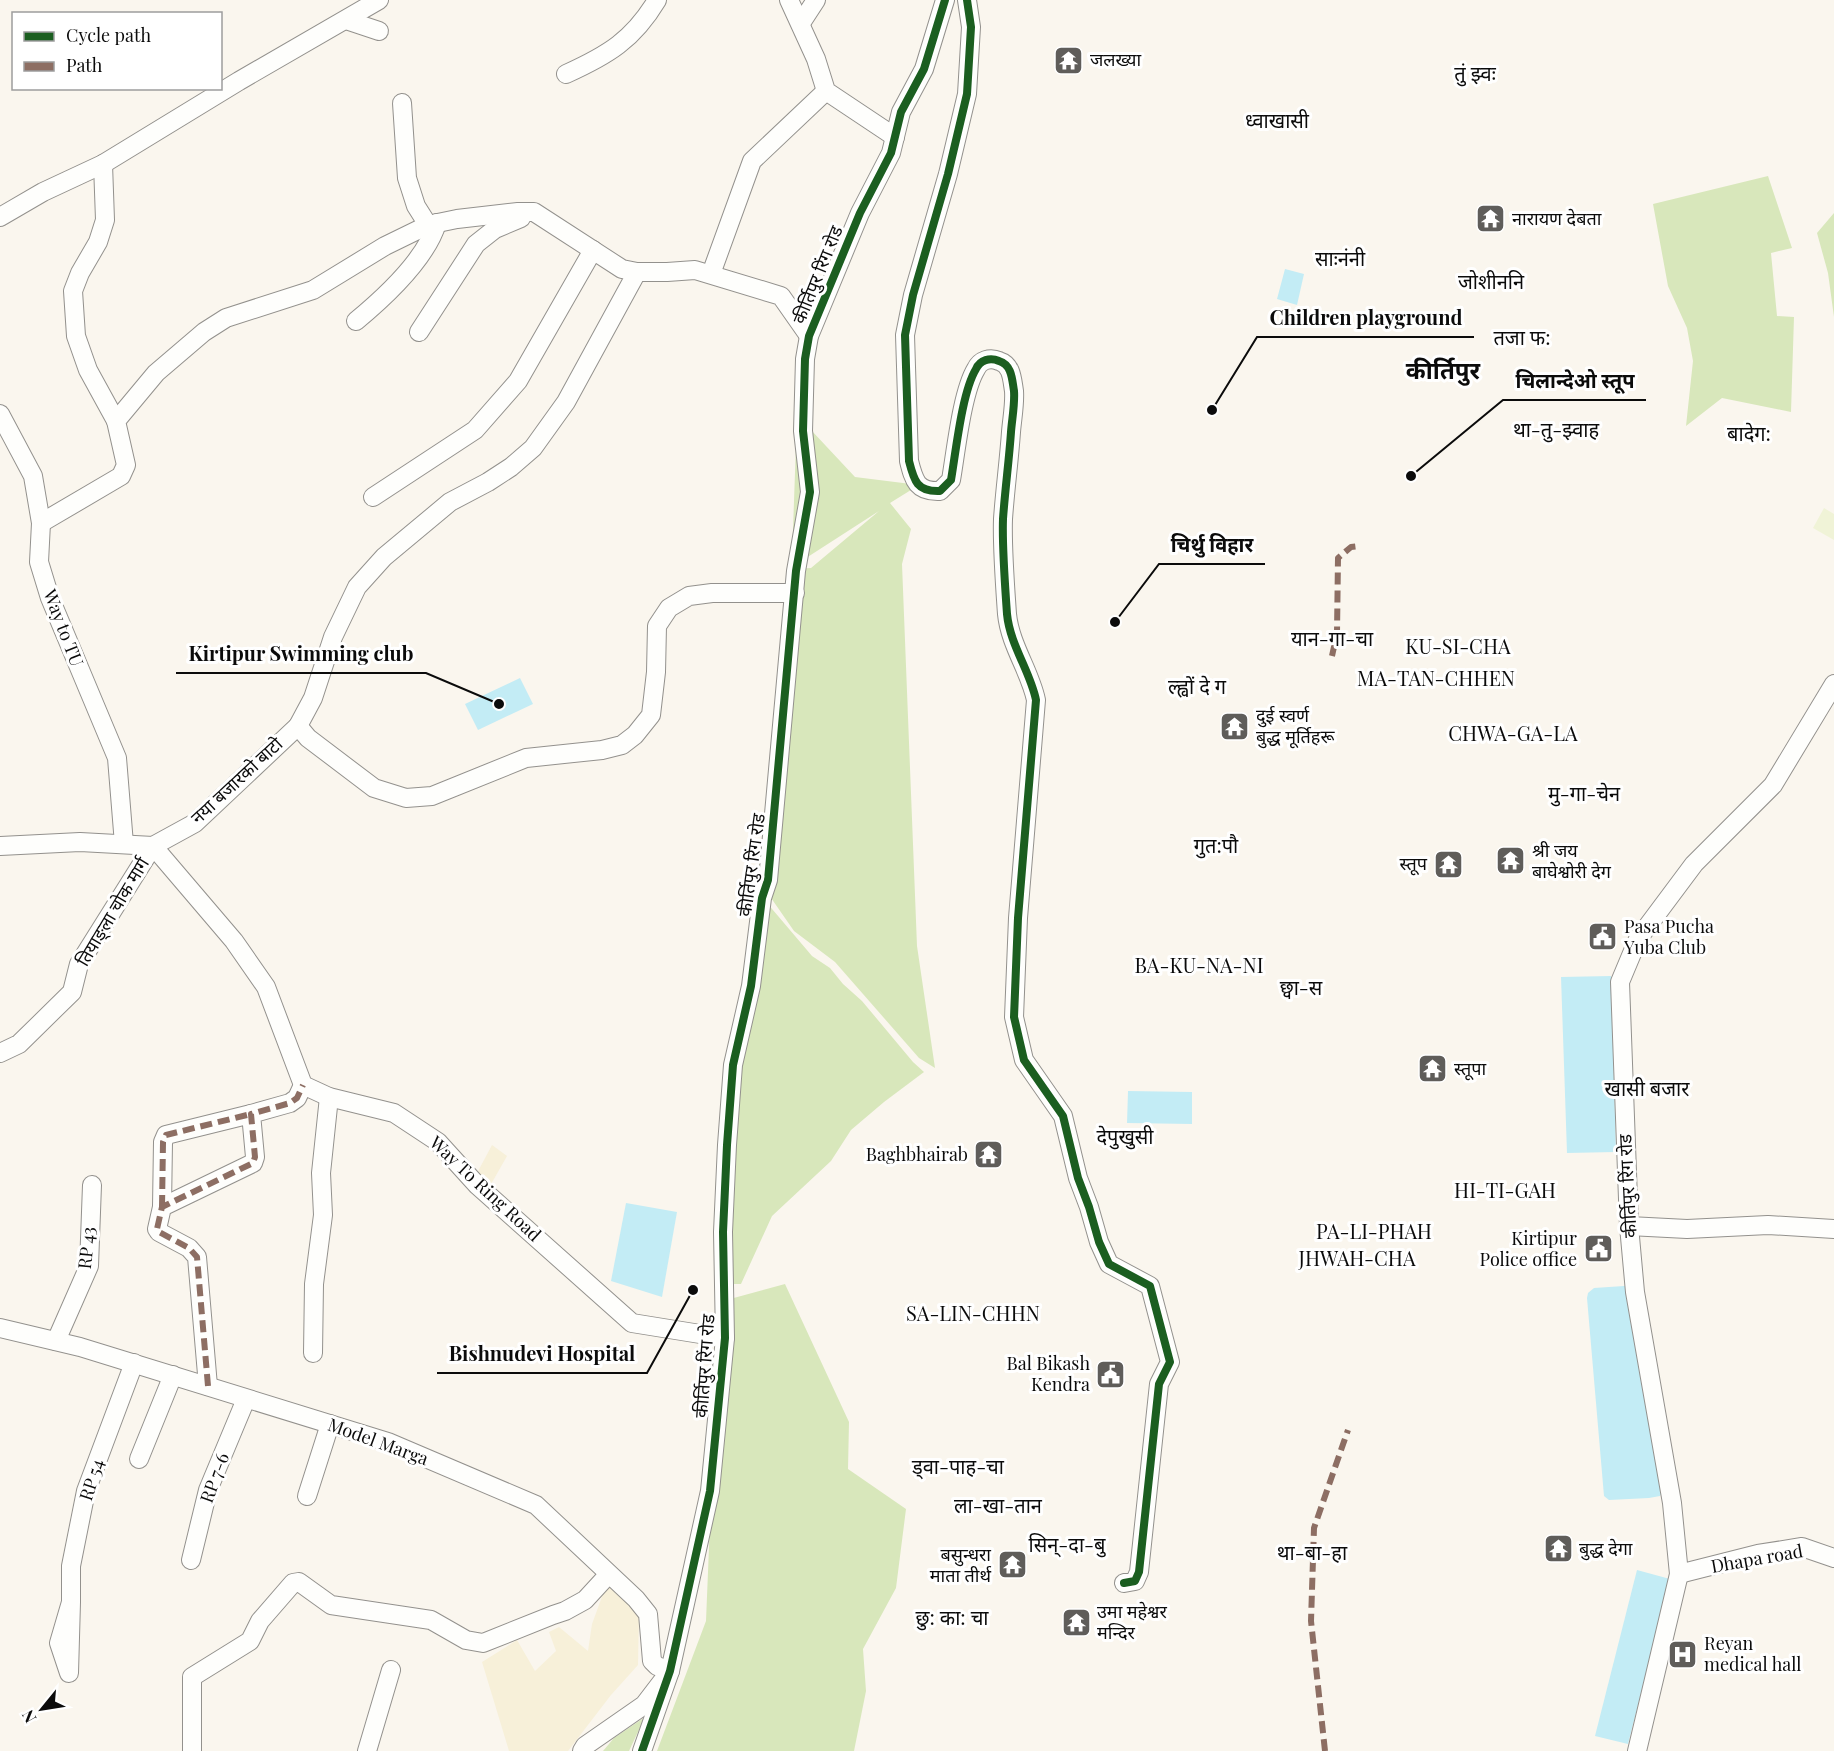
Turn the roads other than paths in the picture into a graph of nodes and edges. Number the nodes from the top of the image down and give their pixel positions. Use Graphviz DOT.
graph roads {
  1 [pos="379,0"];
  2 [pos="657,0"];
  3 [pos="789,0"];
  4 [pos="816,0"];
  5 [pos="945,0"];
  6 [pos="968,0"];
  7 [pos="346,20"];
  8 [pos="801,23"];
  9 [pos="379,31"];
  10 [pos="566,74"];
  11 [pos="826,91"];
  12 [pos="402,103"];
  13 [pos="895,137"];
  14 [pos="103,164"];
  15 [pos="534,212"];
  16 [pos="0,217"];
  17 [pos="432,224"];
  18 [pos="593,250"];
  19 [pos="637,272"];
  20 [pos="711,274"];
  21 [pos="357,321"];
  22 [pos="419,332"];
  23 [pos="809,336"];
  24 [pos="0,414"];
  25 [pos="116,421"];
  26 [pos="373,497"];
  27 [pos="41,523"];
  28 [pos="795,593"];
  29 [pos="1834,684"];
  30 [pos="297,726"];
  31 [pos="124,844"];
  32 [pos="0,846"];
  33 [pos="153,846"];
  34 [pos="0,1053"];
  35 [pos="303,1085"];
  36 [pos="328,1097"];
  37 [pos="251,1114"];
  38 [pos="92,1185"];
  39 [pos="162,1207"];
  40 [pos="1629,1226"];
  41 [pos="1834,1229"];
  42 [pos="0,1328"];
  43 [pos="725,1338"];
  44 [pos="56,1341"];
  45 [pos="313,1353"];
  46 [pos="134,1363"];
  47 [pos="173,1375"];
  48 [pos="207,1386"];
  49 [pos="246,1399"];
  50 [pos="330,1424"];
  51 [pos="139,1459"];
  52 [pos="307,1496"];
  53 [pos="1834,1558"];
  54 [pos="191,1560"];
  55 [pos="1679,1574"];
  56 [pos="608,1575"];
  57 [pos="1124,1583"];
  58 [pos="71,1602"];
  59 [pos="391,1670"];
  60 [pos="670,1671"];
  61 [pos="583,1749"];
  62 [pos="192,1751"];
  63 [pos="367,1751"];
  64 [pos="642,1751"];
  65 [pos="1637,1751"];
  1 -- 7 [label="street"];
  2 -- 10 [label="street"];
  3 -- 8 [label="street"];
  4 -- 8 [label="street"];
  5 -- 13 [label="street, कीर्तिपुर रिंग रोड"];
  6 -- 57 [label="street"];
  7 -- 9 [label="street"];
  7 -- 14 [label="street"];
  8 -- 11 [label="street"];
  11 -- 13 [label="street"];
  11 -- 20 [label="street"];
  12 -- 17 [label="street"];
  13 -- 23 [label="street, कीर्तिपुर रिंग रोड"];
  14 -- 16 [label="street"];
  14 -- 25 [label="street"];
  15 -- 17 [label="street"];
  15 -- 18 [label="street"];
  15 -- 22 [label="street"];
  17 -- 21 [label="street"];
  17 -- 25 [label="street"];
  18 -- 19 [label="street"];
  18 -- 26 [label="street"];
  19 -- 20 [label="street"];
  19 -- 30 [label="street"];
  20 -- 23 [label="street"];
  23 -- 28 [label="street, कीर्तिपुर रिंग रोड"];
  24 -- 27 [label="street, Way to TU"];
  25 -- 27 [label="street"];
  27 -- 31 [label="street, Way to TU"];
  28 -- 30 [label="street, नया बजारको बाटो"];
  28 -- 43 [label="street, कीर्तिपुर रिंग रोड"];
  29 -- 40 [label="street, कीर्तिपुर रिंग रोड"];
  30 -- 33 [label="street, नया बजारको बाटो"];
  31 -- 32 [label="street"];
  31 -- 33 [label="street"];
  33 -- 34 [label="street, तियाङ्ला चोक मार्ग"];
  33 -- 35 [label="street"];
  35 -- 36 [label="street, Way To Ring Road"];
  35 -- 37 [label="street"];
  36 -- 43 [label="street, Way To Ring Road"];
  36 -- 45 [label="street"];
  37 -- 39 [label="street"];
  37 -- 39 [label="street"];
  38 -- 44 [label="street, RP 43"];
  39 -- 48 [label="street"];
  40 -- 41 [label="street"];
  40 -- 55 [label="street, कीर्तिपुर रिंग रोड"];
  42 -- 44 [label="street, Model Marga"];
  43 -- 60 [label="street, कीर्तिपुर रिंग रोड"];
  44 -- 46 [label="street, Model Marga"];
  46 -- 47 [label="street, Model Marga"];
  46 -- 58 [label="street, RP 54"];
  47 -- 48 [label="street, Model Marga"];
  47 -- 51 [label="street"];
  48 -- 49 [label="street, Model Marga"];
  49 -- 50 [label="street, Model Marga"];
  49 -- 54 [label="street, RP 7-6"];
  50 -- 52 [label="street"];
  50 -- 56 [label="street, Model Marga"];
  53 -- 55 [label="street, Dhapa road"];
  55 -- 65 [label="street, कीर्तिपुर रिंग रोड"];
  56 -- 60 [label="street, Model Marga"];
  56 -- 62 [label="street"];
  59 -- 63 [label="street"];
  60 -- 61 [label="street"];
  60 -- 64 [label="street, कीर्तिपुर रिंग रोड"];
}
